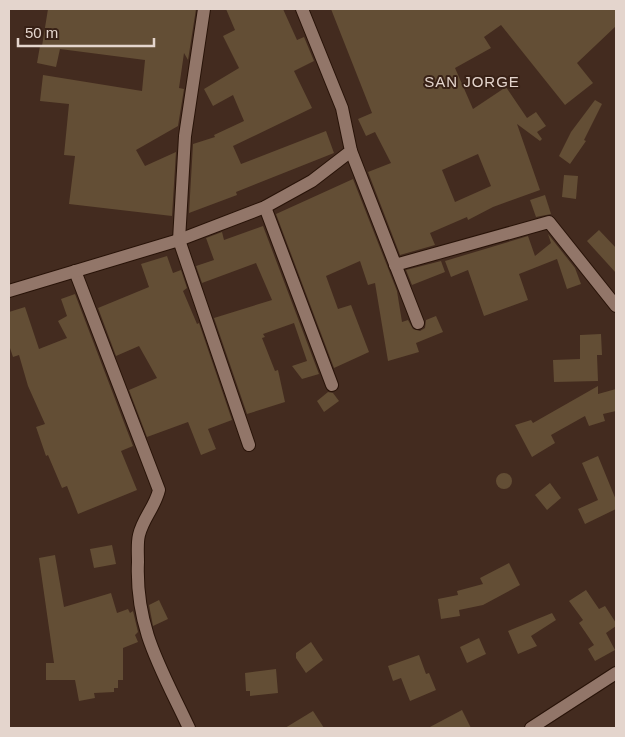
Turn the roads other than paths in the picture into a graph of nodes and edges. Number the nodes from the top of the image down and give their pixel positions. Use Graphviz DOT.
graph roads {
  1 [pos="204,9"];
  2 [pos="302,9"];
  3 [pos="351,151"];
  4 [pos="265,207"];
  5 [pos="179,240"];
  6 [pos="395,266"];
  7 [pos="75,271"];
  8 [pos="9,290"];
  9 [pos="616,306"];
  10 [pos="418,323"];
  11 [pos="332,385"];
  12 [pos="249,445"];
  13 [pos="616,673"];
  14 [pos="189,728"];
  15 [pos="531,728"];
  1 -- 5 [label="street"];
  2 -- 3 [label="street"];
  3 -- 4 [label="street"];
  3 -- 6 [label="street"];
  4 -- 5 [label="street"];
  4 -- 11 [label="street"];
  5 -- 7 [label="street"];
  5 -- 12 [label="street"];
  6 -- 9 [label="street"];
  6 -- 10 [label="street"];
  7 -- 8 [label="street"];
  7 -- 14 [label="street"];
  13 -- 15 [label="street"];
}
